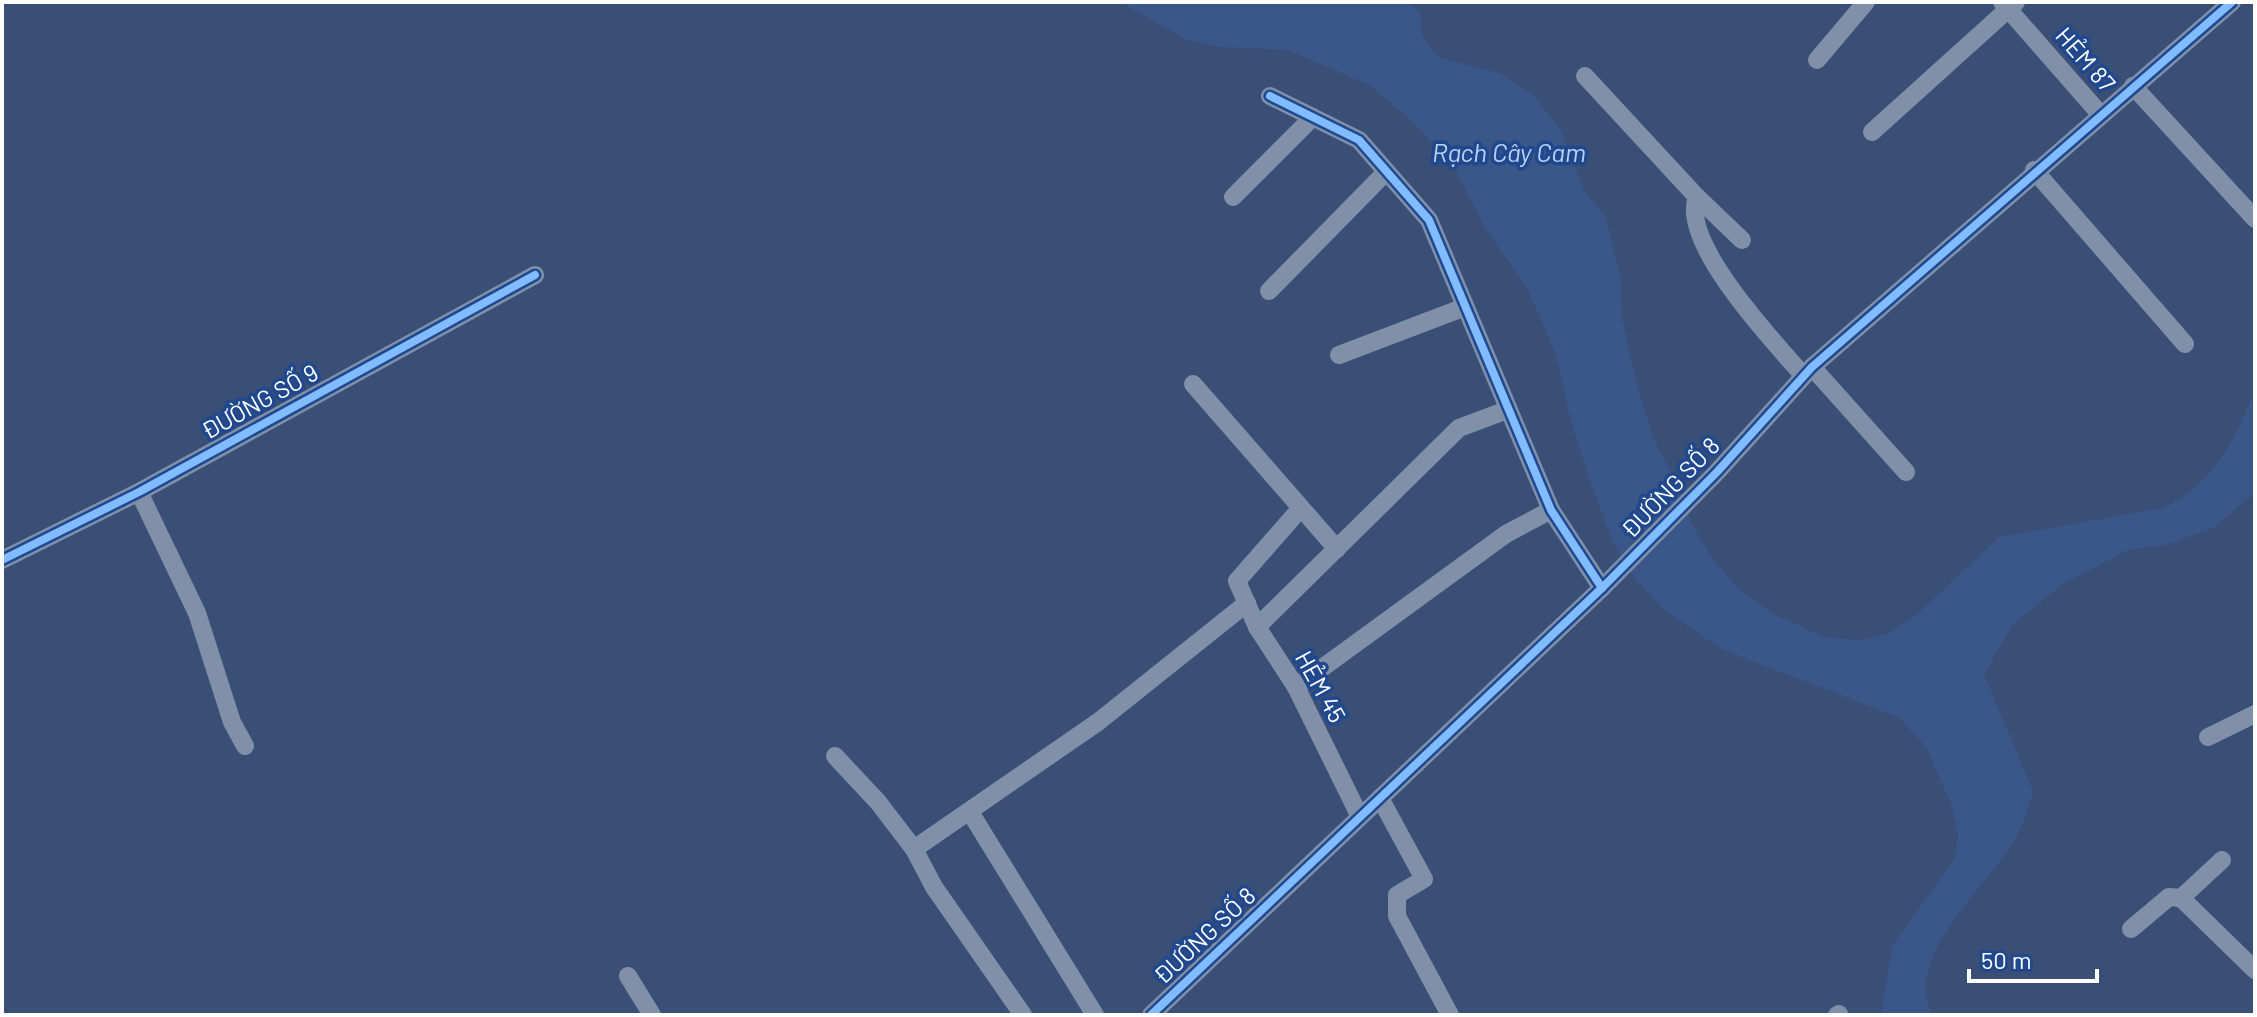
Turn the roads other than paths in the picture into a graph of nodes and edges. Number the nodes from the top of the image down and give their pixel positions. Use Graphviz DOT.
graph roads {
  1 [pos="1866,2"];
  2 [pos="2232,2"];
  3 [pos="2009,4"];
  4 [pos="1817,60"];
  5 [pos="1585,76"];
  6 [pos="2133,86"];
  7 [pos="1270,96"];
  8 [pos="2100,114"];
  9 [pos="1313,117"];
  10 [pos="1872,132"];
  11 [pos="2034,170"];
  12 [pos="1386,172"];
  13 [pos="1233,197"];
  14 [pos="1697,197"];
  15 [pos="2255,219"];
  16 [pos="1742,240"];
  17 [pos="535,275"];
  18 [pos="1269,291"];
  19 [pos="1465,307"];
  20 [pos="2185,344"];
  21 [pos="1339,355"];
  22 [pos="1808,371"];
  23 [pos="1193,384"];
  24 [pos="1507,410"];
  25 [pos="1906,472"];
  26 [pos="139,492"];
  27 [pos="1300,509"];
  28 [pos="1551,510"];
  29 [pos="1337,549"];
  30 [pos="2,560"];
  31 [pos="1606,584"];
  32 [pos="1247,603"];
  33 [pos="1257,627"];
  34 [pos="1296,687"];
  35 [pos="2255,714"];
  36 [pos="2208,737"];
  37 [pos="245,746"];
  38 [pos="835,756"];
  39 [pos="1380,798"];
  40 [pos="970,812"];
  41 [pos="1360,817"];
  42 [pos="914,849"];
  43 [pos="2222,860"];
  44 [pos="2181,898"];
  45 [pos="2131,929"];
  46 [pos="2255,970"];
  47 [pos="628,976"];
  48 [pos="652,1015"];
  49 [pos="1023,1015"];
  50 [pos="1095,1015"];
  51 [pos="1151,1015"];
  52 [pos="1450,1015"];
  1 -- 4 [label="street"];
  2 -- 6 [label="street, ĐƯỜNG SỐ 8"];
  3 -- 8 [label="street, HẺM 87"];
  3 -- 10 [label="street"];
  5 -- 14 [label="street"];
  6 -- 8 [label="street, ĐƯỜNG SỐ 8"];
  6 -- 15 [label="street"];
  7 -- 9 [label="street"];
  8 -- 11 [label="street, ĐƯỜNG SỐ 8"];
  9 -- 12 [label="street"];
  9 -- 13 [label="street"];
  11 -- 20 [label="street"];
  11 -- 22 [label="street, ĐƯỜNG SỐ 8"];
  12 -- 18 [label="street"];
  12 -- 19 [label="street"];
  14 -- 16 [label="street"];
  14 -- 22 [label="street"];
  17 -- 26 [label="street, ĐƯỜNG SỐ 9"];
  19 -- 21 [label="street"];
  19 -- 24 [label="street"];
  22 -- 25 [label="street"];
  22 -- 31 [label="street, ĐƯỜNG SỐ 8"];
  23 -- 27 [label="street"];
  24 -- 28 [label="street"];
  24 -- 29 [label="street"];
  26 -- 30 [label="street, ĐƯỜNG SỐ 9"];
  26 -- 37 [label="street"];
  27 -- 29 [label="street"];
  27 -- 32 [label="street, HẺM 45"];
  28 -- 31 [label="street"];
  28 -- 34 [label="street"];
  29 -- 33 [label="street"];
  31 -- 39 [label="street, ĐƯỜNG SỐ 8"];
  32 -- 33 [label="street, HẺM 45"];
  32 -- 40 [label="street"];
  33 -- 34 [label="street, HẺM 45"];
  34 -- 41 [label="street, HẺM 45"];
  35 -- 36 [label="street"];
  38 -- 42 [label="street"];
  39 -- 41 [label="street, ĐƯỜNG SỐ 8"];
  39 -- 52 [label="street"];
  40 -- 42 [label="street"];
  40 -- 50 [label="street"];
  41 -- 51 [label="street, ĐƯỜNG SỐ 8"];
  42 -- 49 [label="street"];
  43 -- 44 [label="street"];
  44 -- 45 [label="street"];
  44 -- 46 [label="street"];
  47 -- 48 [label="street"];
}
